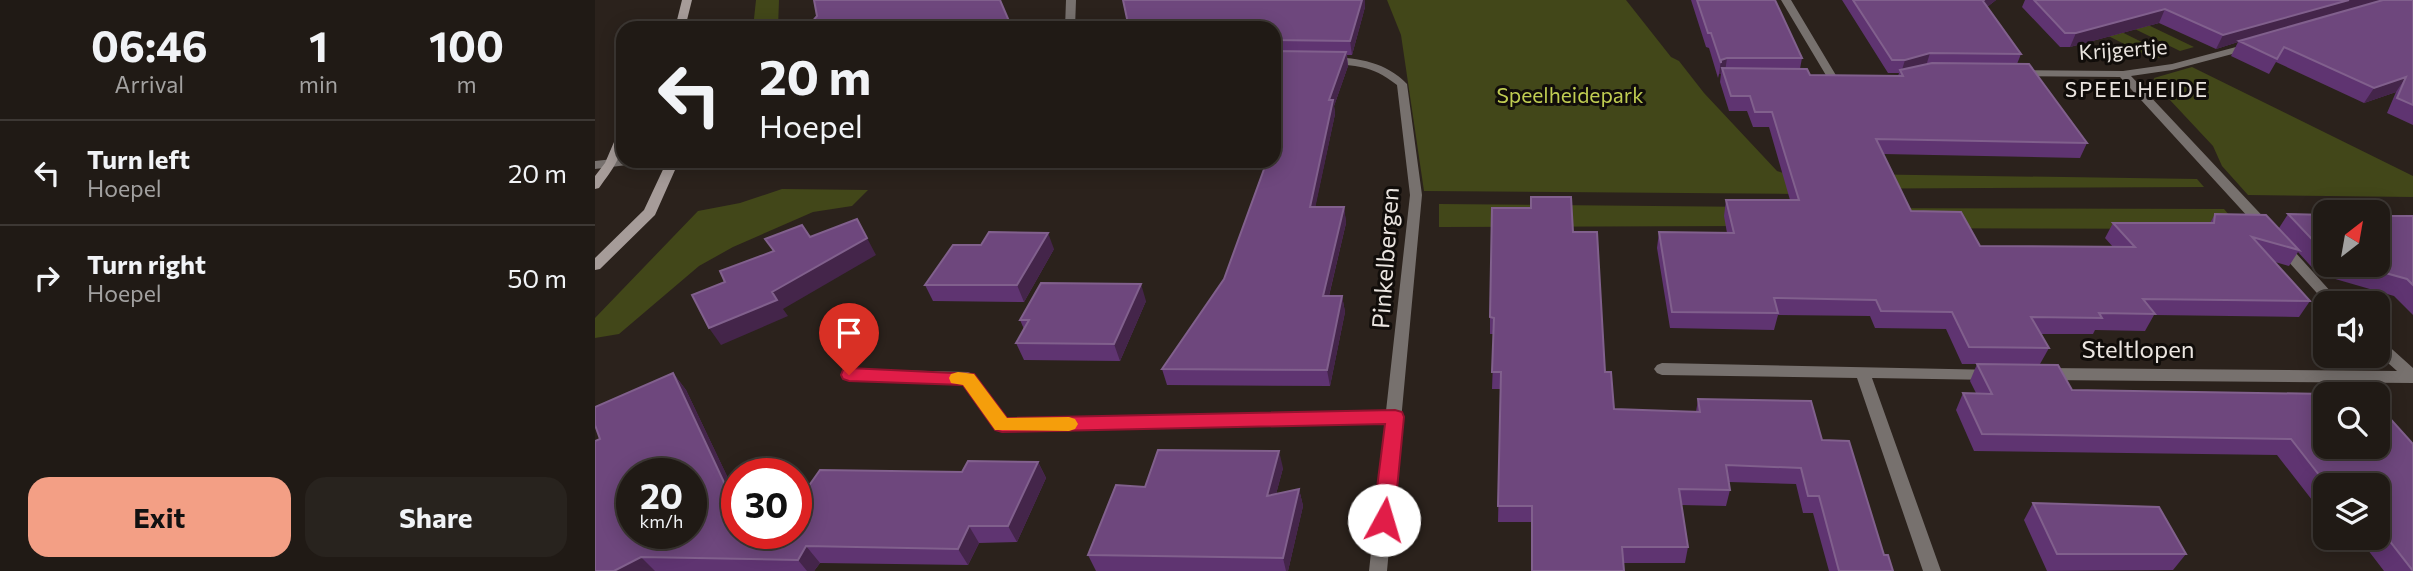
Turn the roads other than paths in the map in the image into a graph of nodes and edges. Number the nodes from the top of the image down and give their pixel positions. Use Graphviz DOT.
graph roads {
  1 [pos="687,0"];
  2 [pos="1071,0"];
  3 [pos="1786,0"];
  4 [pos="682,21"];
  5 [pos="1070,21"];
  6 [pos="2259,43"];
  7 [pos="1312,60"];
  8 [pos="2005,73"];
  9 [pos="2123,74"];
  10 [pos="1819,77"];
  11 [pos="1832,77"];
  12 [pos="1846,78"];
  13 [pos="616,151"];
  14 [pos="616,162"];
  15 [pos="611,163"];
  16 [pos="595,165"];
  17 [pos="670,168"];
  18 [pos="595,185"];
  19 [pos="595,266"];
  20 [pos="2323,291"];
  21 [pos="2390,356"];
  22 [pos="1662,369"];
  23 [pos="1863,373"];
  24 [pos="849,375"];
  25 [pos="2413,376"];
  26 [pos="1395,417"];
  27 [pos="1378,571"];
  28 [pos="1932,571"];
  1 -- 4 [label="main road"];
  2 -- 5 [label="street"];
  3 -- 11 [label="street"];
  6 -- 9 [label="street, Krijgertje"];
  7 -- 26 [label="street, Pinkelbergen"];
  8 -- 9 [label="street, Krijgertje"];
  9 -- 20 [label="street"];
  10 -- 11 [label="street"];
  11 -- 12 [label="street"];
  13 -- 15 [label="main road"];
  14 -- 15 [label="street"];
  15 -- 16 [label="street"];
  15 -- 18 [label="main road"];
  17 -- 19 [label="main road"];
  21 -- 25 [label="street, Steltlopen"];
  22 -- 23 [label="street, Steltlopen"];
  23 -- 25 [label="street, Steltlopen"];
  23 -- 28 [label="street"];
  24 -- 26 [label="street"];
  26 -- 27 [label="street, Pinkelbergen"];
}
